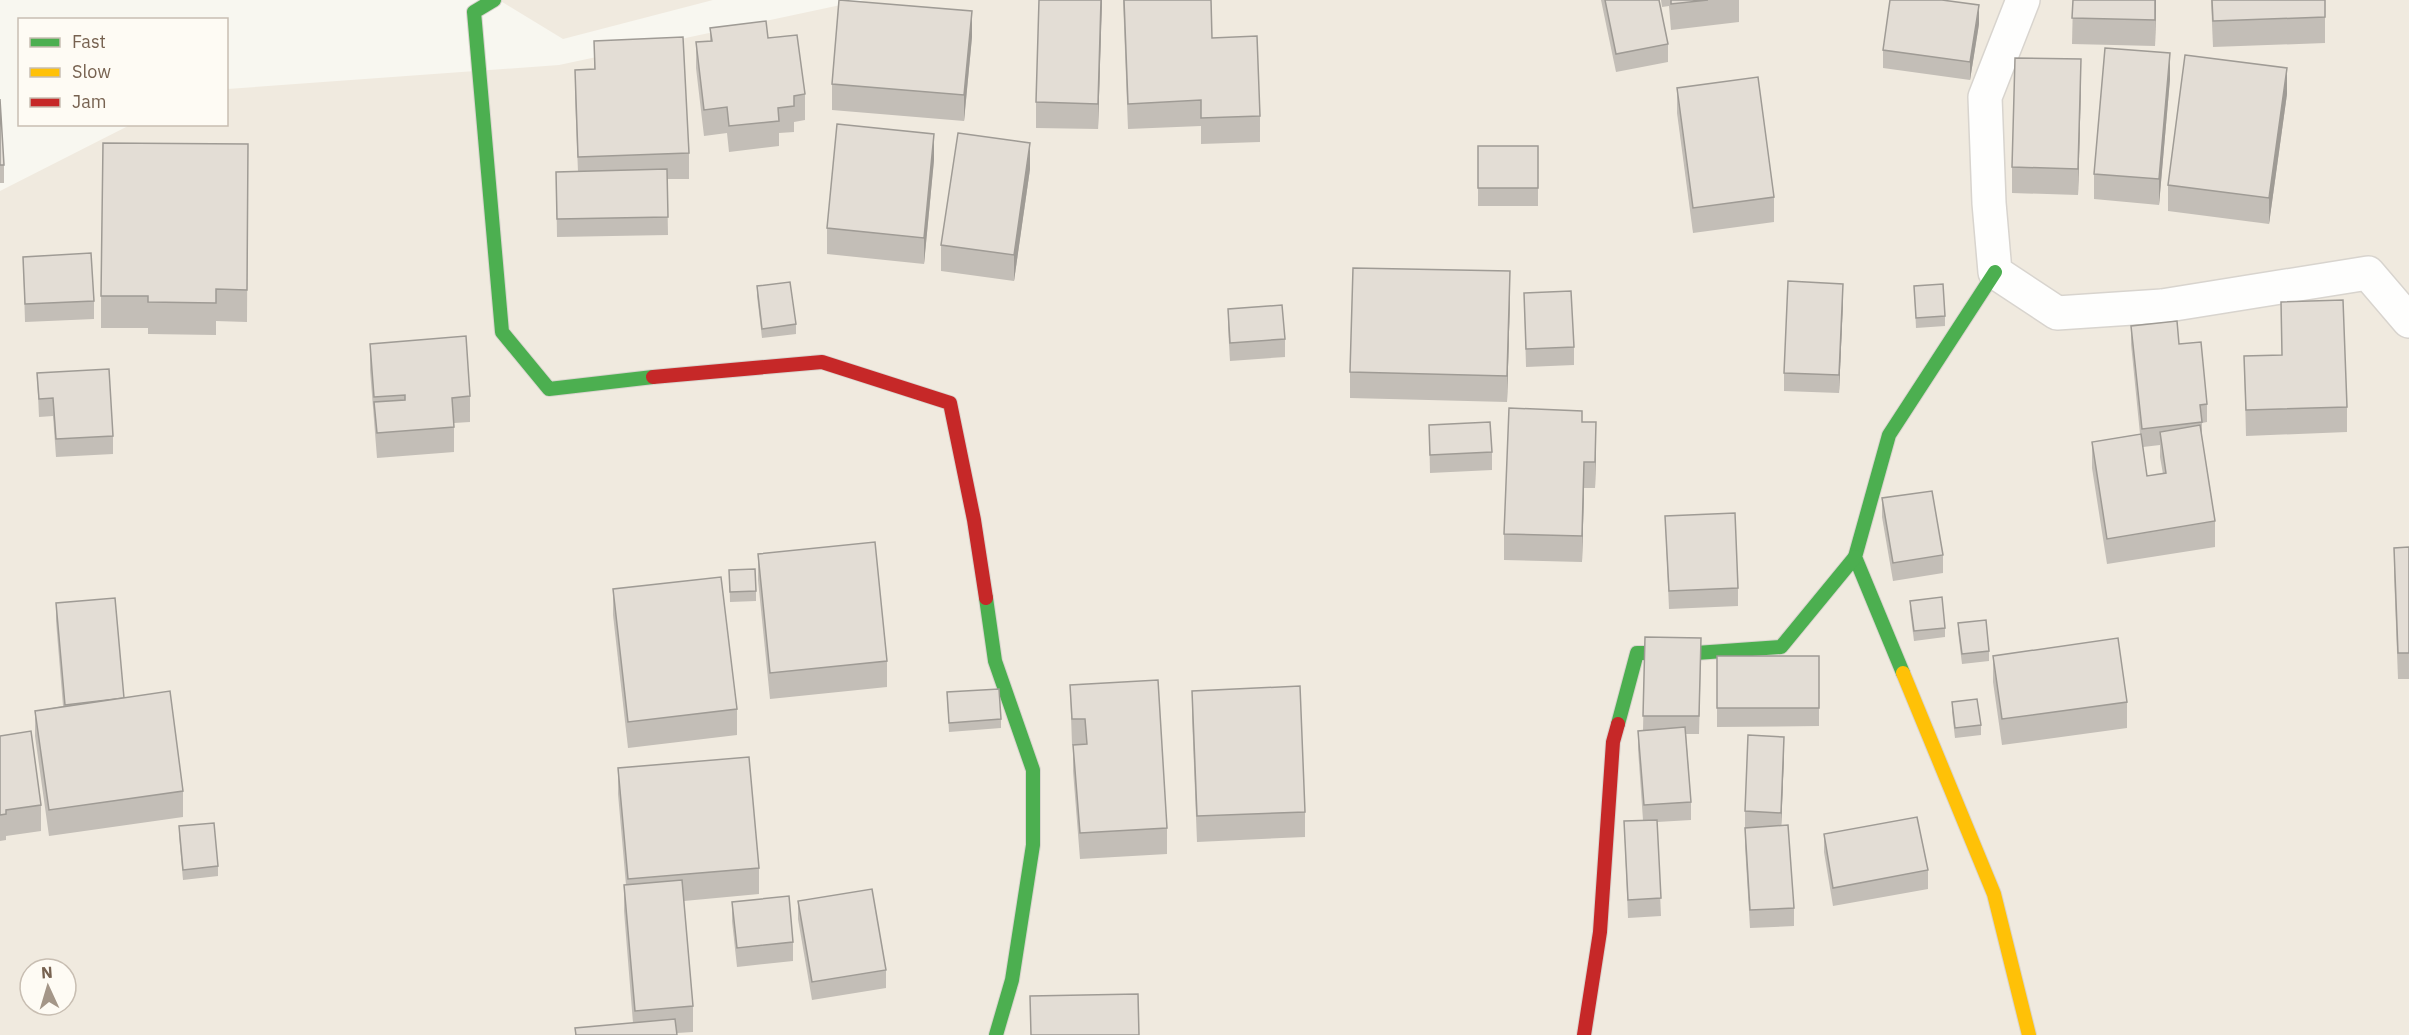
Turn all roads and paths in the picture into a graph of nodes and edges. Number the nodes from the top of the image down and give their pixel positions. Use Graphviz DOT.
graph roads {
  1 [pos="495,0"];
  2 [pos="2023,0"];
  3 [pos="1995,272"];
  4 [pos="2409,321"];
  5 [pos="1855,557"];
  6 [pos="996,1035"];
  7 [pos="1584,1035"];
  8 [pos="2029,1035"];
  1 -- 6 [label="street"];
  2 -- 3 [label="street"];
  3 -- 4 [label="street"];
  3 -- 5 [label="street"];
  5 -- 7 [label="street"];
  5 -- 8 [label="street"];
}
